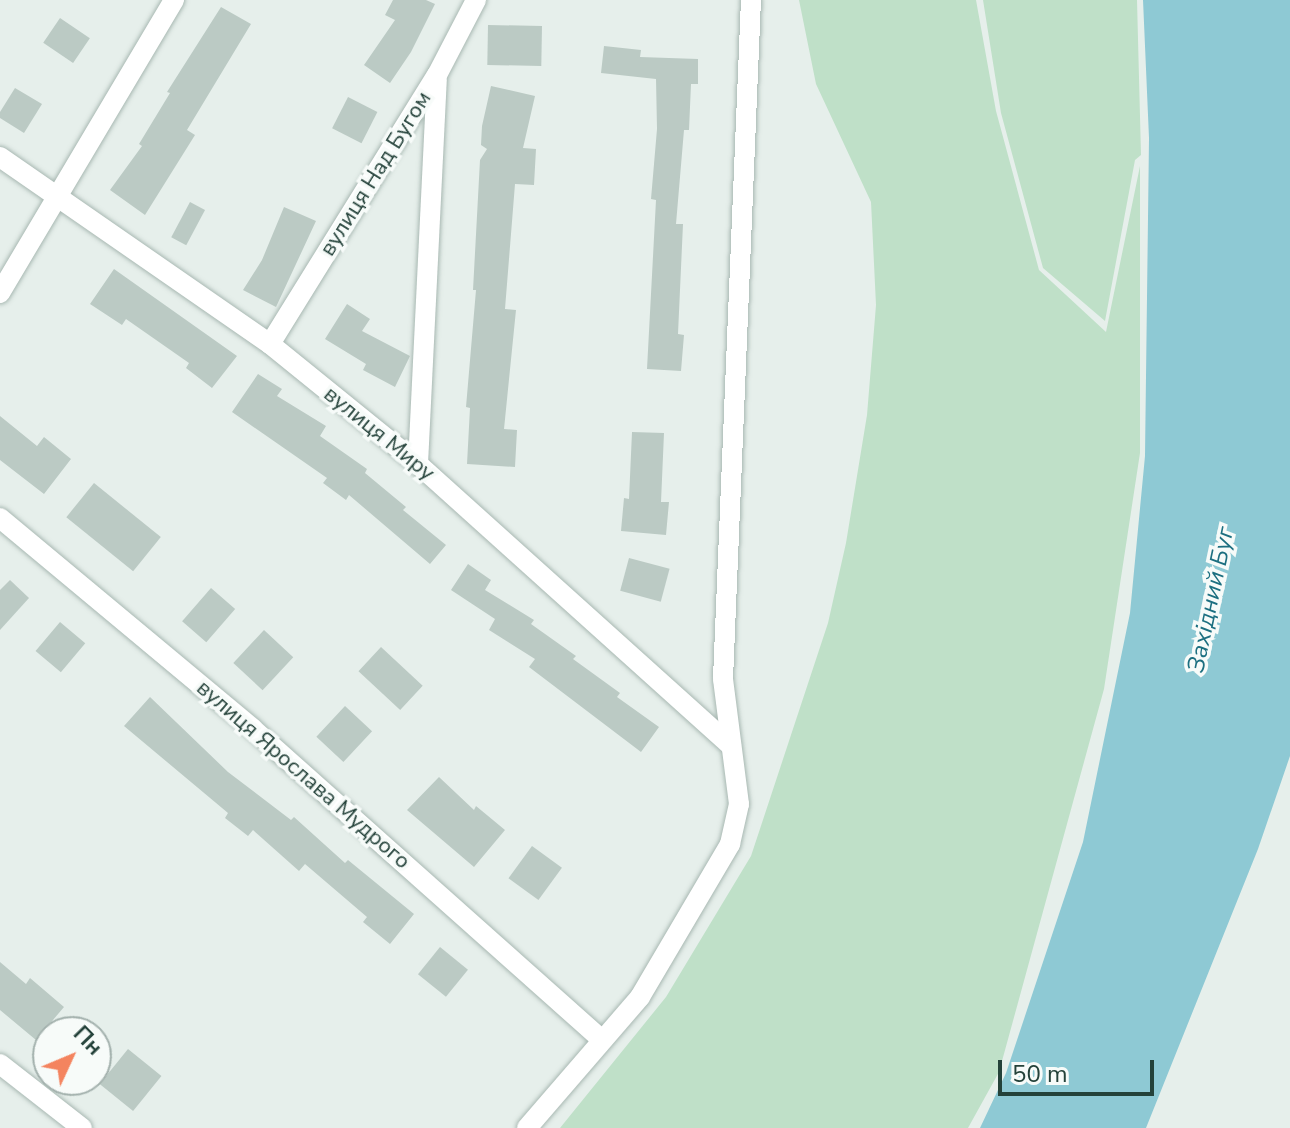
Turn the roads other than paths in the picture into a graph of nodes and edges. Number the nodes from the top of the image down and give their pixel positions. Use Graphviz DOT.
graph roads {
  1 [pos="174,0"];
  2 [pos="476,0"];
  3 [pos="751,0"];
  4 [pos="437,75"];
  5 [pos="0,157"];
  6 [pos="57,196"];
  7 [pos="0,293"];
  8 [pos="270,344"];
  9 [pos="418,464"];
  10 [pos="0,518"];
  11 [pos="731,746"];
  12 [pos="601,1039"];
  13 [pos="0,1064"];
  14 [pos="82,1128"];
  15 [pos="527,1128"];
  1 -- 6 [label="street"];
  2 -- 4 [label="street, вулиця Над Бугом"];
  3 -- 11 [label="street"];
  4 -- 8 [label="street, вулиця Над Бугом"];
  4 -- 9 [label="street"];
  5 -- 6 [label="street, вулиця Миру"];
  6 -- 7 [label="street"];
  6 -- 8 [label="street, вулиця Миру"];
  8 -- 9 [label="street, вулиця Миру"];
  9 -- 11 [label="street, вулиця Миру"];
  10 -- 12 [label="street, вулиця Ярослава Мудрого"];
  11 -- 12 [label="street"];
  12 -- 15 [label="street"];
  13 -- 14 [label="street"];
}
